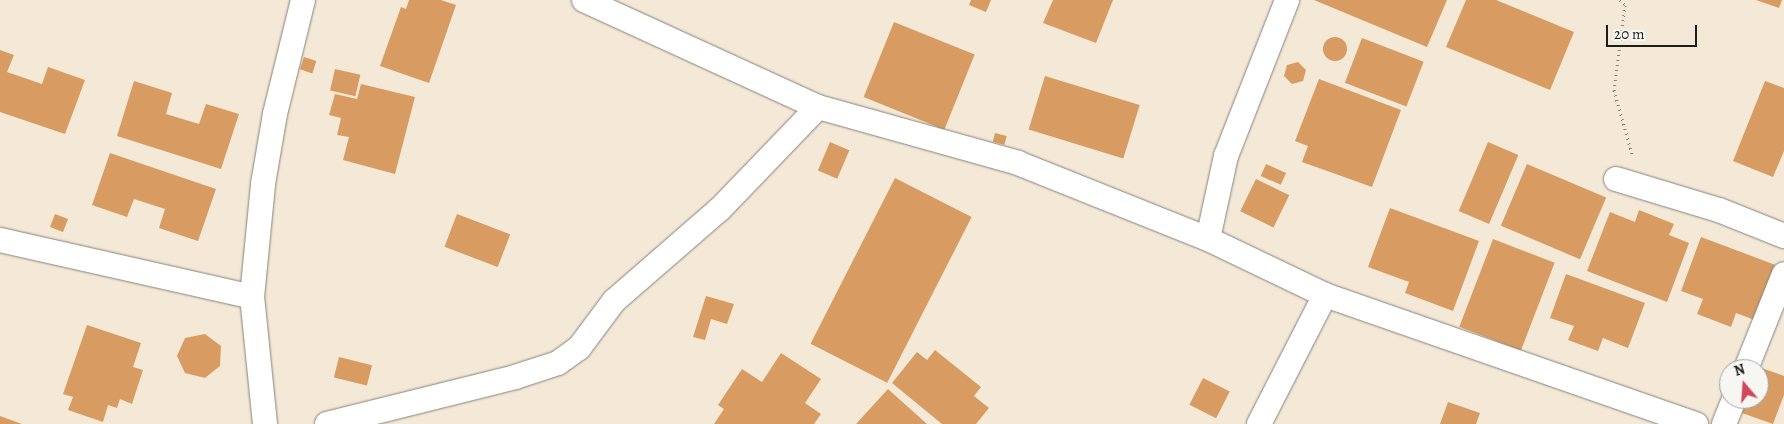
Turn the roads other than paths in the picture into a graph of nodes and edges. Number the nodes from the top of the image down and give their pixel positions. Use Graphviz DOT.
graph roads {
  1 [pos="303,0"];
  2 [pos="584,0"];
  3 [pos="1287,0"];
  4 [pos="818,106"];
  5 [pos="1616,179"];
  6 [pos="1784,236"];
  7 [pos="1208,239"];
  8 [pos="0,240"];
  9 [pos="1784,274"];
  10 [pos="1325,295"];
  11 [pos="252,297"];
  12 [pos="1750,359"];
  13 [pos="1730,409"];
  14 [pos="265,424"];
  15 [pos="327,424"];
  16 [pos="1259,424"];
  17 [pos="1696,424"];
  18 [pos="1724,424"];
  1 -- 11 [label="street"];
  2 -- 4 [label="street"];
  3 -- 7 [label="street"];
  4 -- 7 [label="street"];
  4 -- 15 [label="street"];
  5 -- 6 [label="street"];
  7 -- 10 [label="street"];
  8 -- 11 [label="street"];
  9 -- 12 [label="street"];
  10 -- 16 [label="street"];
  10 -- 17 [label="street"];
  11 -- 14 [label="street"];
  13 -- 18 [label="street"];
}
